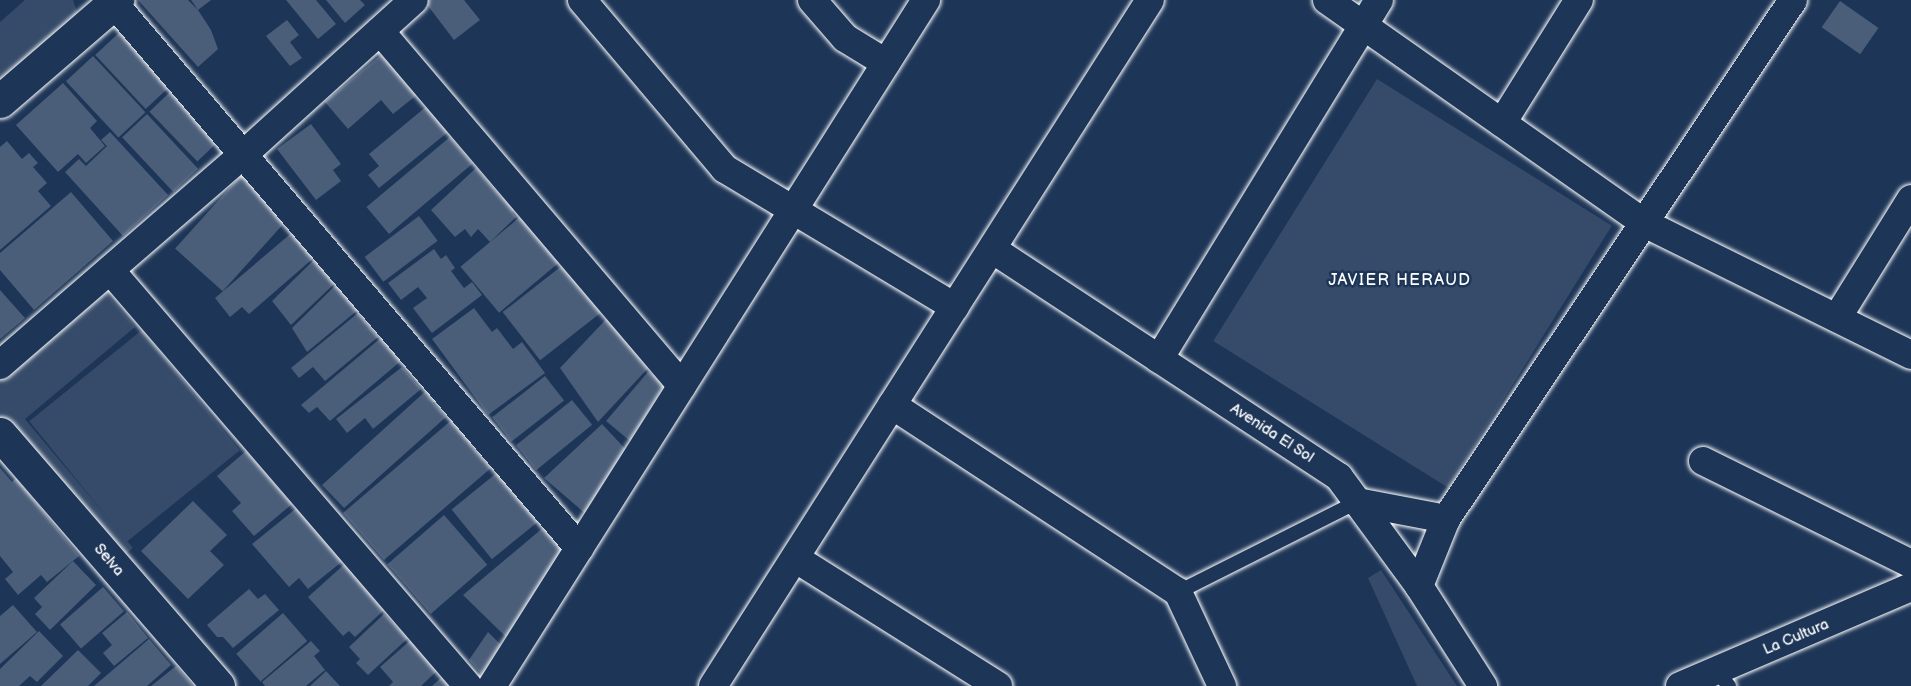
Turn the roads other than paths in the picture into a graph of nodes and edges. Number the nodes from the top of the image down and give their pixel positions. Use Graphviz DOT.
graph roads {
  1 [pos="414,0"];
  2 [pos="582,0"];
  3 [pos="813,0"];
  4 [pos="926,0"];
  5 [pos="1150,0"];
  6 [pos="1327,0"];
  7 [pos="1379,0"];
  8 [pos="1579,0"];
  9 [pos="1793,0"];
  10 [pos="114,1"];
  11 [pos="1363,26"];
  12 [pos="380,31"];
  13 [pos="886,63"];
  14 [pos="0,101"];
  15 [pos="1502,123"];
  16 [pos="244,154"];
  17 [pos="1911,199"];
  18 [pos="793,210"];
  19 [pos="1644,223"];
  20 [pos="992,249"];
  21 [pos="110,270"];
  22 [pos="955,307"];
  23 [pos="1837,318"];
  24 [pos="1911,355"];
  25 [pos="1159,359"];
  26 [pos="0,365"];
  27 [pos="682,386"];
  28 [pos="892,405"];
  29 [pos="0,434"];
  30 [pos="1702,461"];
  31 [pos="1358,502"];
  32 [pos="1446,519"];
  33 [pos="579,548"];
  34 [pos="795,558"];
  35 [pos="1911,564"];
  36 [pos="1419,586"];
  37 [pos="1911,587"];
  38 [pos="1178,592"];
  39 [pos="1723,678"];
  40 [pos="218,686"];
  41 [pos="468,686"];
  42 [pos="492,686"];
  43 [pos="713,686"];
  44 [pos="998,686"];
  45 [pos="1222,686"];
  46 [pos="1483,686"];
  47 [pos="1680,686"];
  1 -- 12 [label="street"];
  2 -- 18 [label="street"];
  3 -- 13 [label="street"];
  4 -- 13 [label="street"];
  5 -- 20 [label="street"];
  6 -- 11 [label="street"];
  7 -- 11 [label="street"];
  8 -- 15 [label="street"];
  9 -- 19 [label="street"];
  10 -- 14 [label="street"];
  10 -- 16 [label="street"];
  11 -- 15 [label="street"];
  11 -- 25 [label="street"];
  12 -- 16 [label="street"];
  12 -- 27 [label="street"];
  13 -- 18 [label="street"];
  15 -- 19 [label="street"];
  16 -- 21 [label="street"];
  16 -- 33 [label="street"];
  17 -- 23 [label="street"];
  18 -- 22 [label="street"];
  18 -- 27 [label="street"];
  19 -- 23 [label="street"];
  19 -- 32 [label="street"];
  20 -- 22 [label="street"];
  20 -- 25 [label="street, Avenida El Sol"];
  21 -- 26 [label="street"];
  21 -- 41 [label="street"];
  22 -- 28 [label="street"];
  23 -- 24 [label="street"];
  25 -- 31 [label="street, Avenida El Sol"];
  27 -- 33 [label="street"];
  28 -- 34 [label="street"];
  28 -- 38 [label="street"];
  29 -- 40 [label="street, Selva"];
  30 -- 35 [label="street"];
  31 -- 32 [label="street"];
  31 -- 36 [label="street, Avenida El Sol"];
  31 -- 38 [label="lane"];
  32 -- 36 [label="street"];
  33 -- 42 [label="street"];
  34 -- 43 [label="street"];
  34 -- 44 [label="street"];
  36 -- 46 [label="street, Avenida El Sol"];
  37 -- 39 [label="street, La Cultura"];
  38 -- 45 [label="street"];
  39 -- 47 [label="street, La Cultura"];
}
